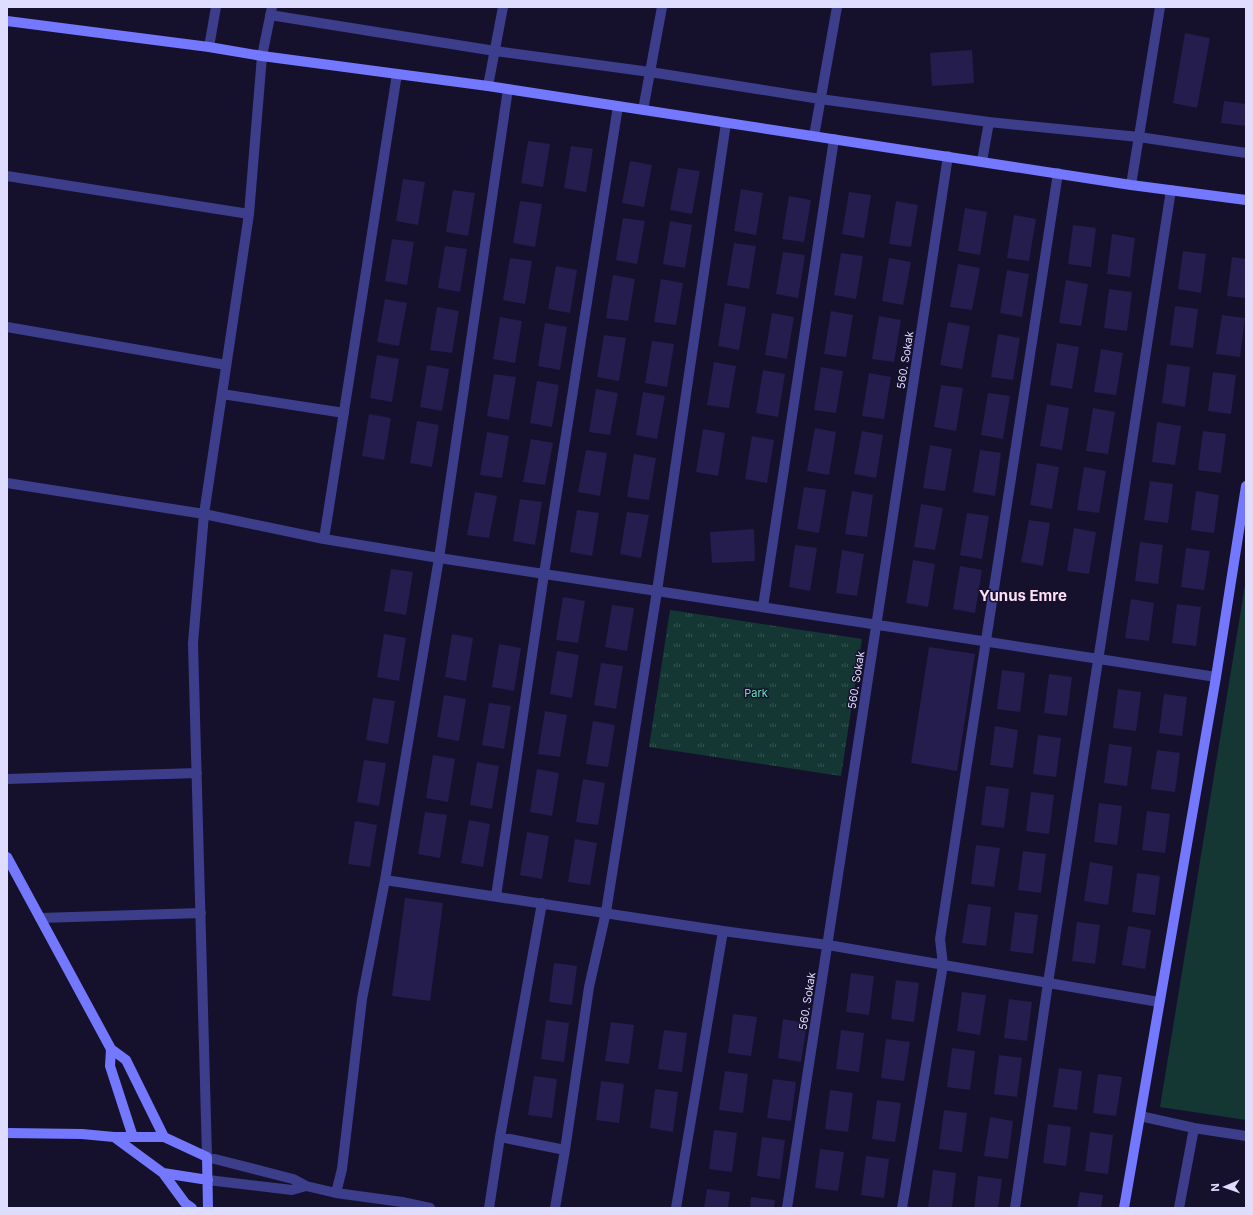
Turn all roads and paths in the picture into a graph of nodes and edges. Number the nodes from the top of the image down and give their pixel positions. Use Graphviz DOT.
graph roads {
  1 [pos="216,7"];
  2 [pos="503,7"];
  3 [pos="662,7"];
  4 [pos="837,7"];
  5 [pos="1160,7"];
  6 [pos="271,11"];
  7 [pos="7,21"];
  8 [pos="209,46"];
  9 [pos="495,50"];
  10 [pos="262,56"];
  11 [pos="650,72"];
  12 [pos="397,74"];
  13 [pos="488,86"];
  14 [pos="508,90"];
  15 [pos="820,98"];
  16 [pos="618,106"];
  17 [pos="643,110"];
  18 [pos="989,122"];
  19 [pos="726,123"];
  20 [pos="814,136"];
  21 [pos="1139,136"];
  22 [pos="834,139"];
  23 [pos="1246,153"];
  24 [pos="948,156"];
  25 [pos="982,161"];
  26 [pos="1058,173"];
  27 [pos="7,176"];
  28 [pos="1131,185"];
  29 [pos="1171,190"];
  30 [pos="1246,200"];
  31 [pos="249,214"];
  32 [pos="7,327"];
  33 [pos="226,366"];
  34 [pos="222,394"];
  35 [pos="344,413"];
  36 [pos="7,483"];
  37 [pos="1246,486"];
  38 [pos="204,514"];
  39 [pos="324,539"];
  40 [pos="439,558"];
  41 [pos="544,574"];
  42 [pos="657,590"];
  43 [pos="763,607"];
  44 [pos="877,624"];
  45 [pos="985,641"];
  46 [pos="1099,659"];
  47 [pos="1216,677"];
  48 [pos="196,773"];
  49 [pos="7,779"];
  50 [pos="7,858"];
  51 [pos="385,880"];
  52 [pos="496,896"];
  53 [pos="542,903"];
  54 [pos="606,912"];
  55 [pos="200,913"];
  56 [pos="40,918"];
  57 [pos="723,931"];
  58 [pos="828,945"];
  59 [pos="943,965"];
  60 [pos="1048,983"];
  61 [pos="1159,1002"];
  62 [pos="111,1049"];
  63 [pos="1140,1116"];
  64 [pos="1194,1128"];
  65 [pos="7,1133"];
  66 [pos="1246,1136"];
  67 [pos="114,1137"];
  68 [pos="133,1137"];
  69 [pos="164,1137"];
  70 [pos="500,1137"];
  71 [pos="565,1150"];
  72 [pos="207,1157"];
  73 [pos="163,1173"];
  74 [pos="208,1180"];
  75 [pos="306,1186"];
  76 [pos="336,1193"];
  77 [pos="192,1208"];
  78 [pos="208,1208"];
  79 [pos="430,1208"];
  80 [pos="489,1208"];
  81 [pos="555,1208"];
  82 [pos="676,1208"];
  83 [pos="787,1208"];
  84 [pos="902,1208"];
  85 [pos="1015,1208"];
  86 [pos="1124,1208"];
  87 [pos="1179,1208"];
  1 -- 8 [label="street"];
  2 -- 9 [label="street"];
  3 -- 11 [label="street"];
  4 -- 15 [label="street"];
  5 -- 21 [label="street"];
  6 -- 9 [label="street"];
  6 -- 10 [label="street"];
  7 -- 8 [label="street"];
  8 -- 10 [label="street"];
  9 -- 11 [label="street"];
  9 -- 13 [label="street"];
  10 -- 12 [label="street"];
  10 -- 31 [label="street"];
  11 -- 15 [label="street"];
  11 -- 17 [label="street"];
  12 -- 13 [label="street"];
  12 -- 35 [label="street"];
  13 -- 14 [label="street"];
  14 -- 16 [label="street"];
  14 -- 40 [label="street"];
  15 -- 18 [label="street"];
  15 -- 20 [label="street"];
  16 -- 17 [label="street"];
  16 -- 41 [label="street"];
  17 -- 19 [label="street"];
  18 -- 21 [label="street"];
  18 -- 25 [label="street"];
  19 -- 20 [label="street"];
  19 -- 42 [label="street"];
  20 -- 22 [label="street"];
  21 -- 23 [label="street"];
  21 -- 28 [label="street"];
  22 -- 24 [label="street"];
  22 -- 43 [label="street"];
  24 -- 25 [label="street"];
  24 -- 44 [label="street, 560. Sokak"];
  25 -- 26 [label="street"];
  26 -- 28 [label="street"];
  26 -- 45 [label="street"];
  27 -- 31 [label="street"];
  28 -- 29 [label="street"];
  29 -- 30 [label="street"];
  29 -- 46 [label="street"];
  31 -- 33 [label="street"];
  32 -- 33 [label="street"];
  33 -- 34 [label="street"];
  34 -- 35 [label="street"];
  34 -- 38 [label="street"];
  35 -- 39 [label="street"];
  36 -- 38 [label="street"];
  37 -- 47 [label="street"];
  38 -- 39 [label="street"];
  38 -- 48 [label="street"];
  39 -- 40 [label="street"];
  40 -- 41 [label="street"];
  40 -- 51 [label="street"];
  41 -- 42 [label="street"];
  41 -- 52 [label="street"];
  42 -- 43 [label="street"];
  42 -- 54 [label="street"];
  43 -- 44 [label="street"];
  44 -- 45 [label="street"];
  44 -- 58 [label="street, 560. Sokak"];
  45 -- 46 [label="street"];
  45 -- 59 [label="street"];
  46 -- 47 [label="street"];
  46 -- 60 [label="street"];
  47 -- 61 [label="street"];
  48 -- 49 [label="street"];
  48 -- 55 [label="street"];
  50 -- 56 [label="street"];
  51 -- 52 [label="street"];
  51 -- 76 [label="street"];
  52 -- 53 [label="street"];
  53 -- 54 [label="street"];
  53 -- 70 [label="street"];
  54 -- 57 [label="street"];
  54 -- 71 [label="street"];
  55 -- 56 [label="street"];
  55 -- 72 [label="street"];
  56 -- 62 [label="street"];
  57 -- 58 [label="street"];
  57 -- 82 [label="street"];
  58 -- 59 [label="street"];
  58 -- 83 [label="street, 560. Sokak"];
  59 -- 60 [label="street"];
  59 -- 84 [label="street"];
  60 -- 61 [label="street"];
  60 -- 85 [label="street"];
  61 -- 63 [label="street"];
  62 -- 68 [label="street"];
  62 -- 69 [label="street"];
  63 -- 64 [label="street"];
  63 -- 86 [label="street"];
  64 -- 66 [label="street"];
  64 -- 87 [label="street"];
  65 -- 67 [label="street"];
  67 -- 68 [label="street"];
  67 -- 73 [label="street"];
  68 -- 69 [label="street"];
  69 -- 72 [label="street"];
  70 -- 71 [label="street"];
  70 -- 80 [label="street"];
  71 -- 81 [label="street"];
  72 -- 74 [label="street"];
  72 -- 75 [label="street"];
  73 -- 74 [label="street"];
  73 -- 77 [label="street"];
  74 -- 75 [label="street"];
  74 -- 78 [label="street"];
  75 -- 76 [label="street"];
  76 -- 79 [label="street"];
}
